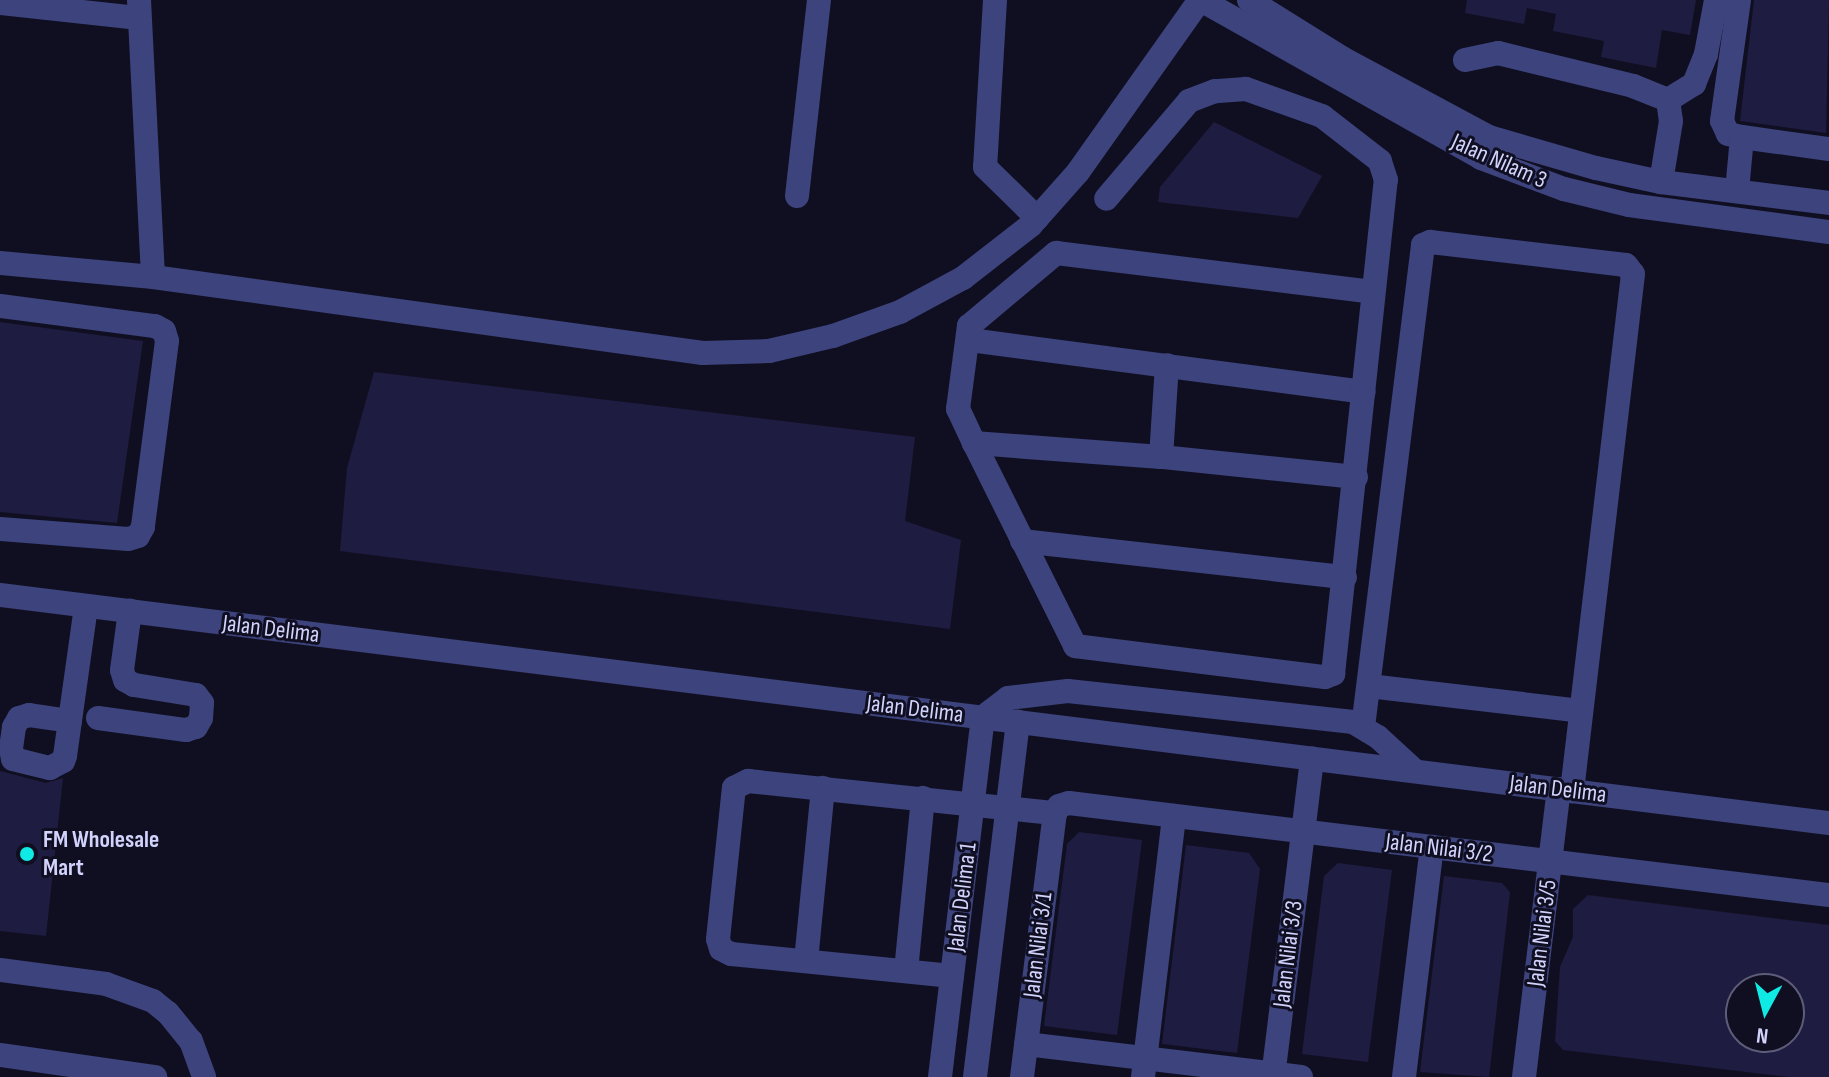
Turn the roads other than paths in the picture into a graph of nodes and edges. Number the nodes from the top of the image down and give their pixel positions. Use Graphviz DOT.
graph roads {
  1 [pos="819,0"];
  2 [pos="995,0"];
  3 [pos="1201,0"];
  4 [pos="1249,0"];
  5 [pos="1716,0"];
  6 [pos="1739,0"];
  7 [pos="0,3"];
  8 [pos="139,9"];
  9 [pos="1465,60"];
  10 [pos="1668,100"];
  11 [pos="1742,137"];
  12 [pos="1829,149"];
  13 [pos="1661,182"];
  14 [pos="1737,191"];
  15 [pos="797,196"];
  16 [pos="1106,199"];
  17 [pos="1829,203"];
  18 [pos="1037,218"];
  19 [pos="1829,232"];
  20 [pos="0,263"];
  21 [pos="153,277"];
  22 [pos="1373,292"];
  23 [pos="0,306"];
  24 [pos="970,340"];
  25 [pos="1167,365"];
  26 [pos="1364,392"];
  27 [pos="974,443"];
  28 [pos="1161,457"];
  29 [pos="1356,477"];
  30 [pos="0,529"];
  31 [pos="1022,541"];
  32 [pos="1345,577"];
  33 [pos="0,595"];
  34 [pos="86,606"];
  35 [pos="130,611"];
  36 [pos="1184,660"];
  37 [pos="1369,686"];
  38 [pos="1178,703"];
  39 [pos="1581,711"];
  40 [pos="983,717"];
  41 [pos="98,718"];
  42 [pos="70,721"];
  43 [pos="1018,722"];
  44 [pos="1363,727"];
  45 [pos="1312,758"];
  46 [pos="1415,771"];
  47 [pos="823,788"];
  48 [pos="1566,790"];
  49 [pos="923,798"];
  50 [pos="973,803"];
  51 [pos="1007,807"];
  52 [pos="1055,813"];
  53 [pos="1174,816"];
  54 [pos="1829,823"];
  55 [pos="1303,831"];
  56 [pos="1432,847"];
  57 [pos="1551,861"];
  58 [pos="1829,895"];
  59 [pos="806,961"];
  60 [pos="0,970"];
  61 [pos="906,971"];
  62 [pos="952,976"];
  63 [pos="1026,1044"];
  64 [pos="0,1055"];
  65 [pos="1144,1068"];
  66 [pos="1273,1075"];
  67 [pos="155,1077"];
  68 [pos="204,1077"];
  69 [pos="940,1077"];
  70 [pos="975,1077"];
  71 [pos="1022,1077"];
  72 [pos="1301,1077"];
  73 [pos="1404,1077"];
  74 [pos="1524,1077"];
  1 -- 15 [label="street"];
  2 -- 18 [label="street"];
  3 -- 18 [label="street"];
  3 -- 19 [label="street, Jalan Nilam 3"];
  4 -- 13 [label="street, Jalan Nilam 3"];
  5 -- 10 [label="street"];
  6 -- 11 [label="street"];
  7 -- 8 [label="street"];
  8 -- 21 [label="street"];
  9 -- 10 [label="street"];
  10 -- 13 [label="street"];
  11 -- 12 [label="street"];
  11 -- 14 [label="street"];
  13 -- 14 [label="street, Jalan Nilam 3"];
  14 -- 17 [label="street, Jalan Nilam 3"];
  16 -- 22 [label="street"];
  18 -- 21 [label="street"];
  20 -- 21 [label="street"];
  22 -- 24 [label="street"];
  22 -- 26 [label="street"];
  23 -- 30 [label="street"];
  24 -- 25 [label="street"];
  24 -- 27 [label="street"];
  25 -- 26 [label="street"];
  25 -- 28 [label="street"];
  26 -- 29 [label="street"];
  27 -- 28 [label="street"];
  27 -- 31 [label="street"];
  28 -- 29 [label="street"];
  29 -- 32 [label="street"];
  31 -- 32 [label="street"];
  31 -- 36 [label="street"];
  32 -- 36 [label="street"];
  33 -- 34 [label="street, Jalan Delima"];
  34 -- 35 [label="street, Jalan Delima"];
  34 -- 42 [label="street"];
  35 -- 40 [label="street, Jalan Delima"];
  35 -- 41 [label="street"];
  36 -- 38 [label="street"];
  37 -- 39 [label="street"];
  37 -- 39 [label="street, Jalan Nilai 3/5"];
  37 -- 44 [label="street"];
  38 -- 40 [label="street"];
  38 -- 44 [label="street"];
  39 -- 48 [label="street, Jalan Nilai 3/5"];
  40 -- 43 [label="street, Jalan Delima"];
  40 -- 50 [label="street, Jalan Delima 1"];
  43 -- 45 [label="street, Jalan Delima"];
  43 -- 51 [label="street, Jalan Delima 1"];
  44 -- 46 [label="street"];
  45 -- 46 [label="street, Jalan Delima"];
  45 -- 55 [label="street, Jalan Nilai 3/3"];
  46 -- 48 [label="street, Jalan Delima"];
  47 -- 49 [label="street, Jalan Nilai 3/2"];
  47 -- 59 [label="street"];
  47 -- 59 [label="street, Jalan Nilai 3/2"];
  48 -- 54 [label="street, Jalan Delima"];
  48 -- 57 [label="street, Jalan Nilai 3/5"];
  49 -- 50 [label="street, Jalan Nilai 3/2"];
  49 -- 61 [label="street"];
  50 -- 51 [label="street, Jalan Nilai 3/2"];
  50 -- 62 [label="street, Jalan Delima 1"];
  51 -- 52 [label="street, Jalan Nilai 3/2"];
  51 -- 70 [label="street, Jalan Delima 1"];
  52 -- 53 [label="street, Jalan Nilai 3/2"];
  52 -- 63 [label="street, Jalan Nilai 3/1"];
  53 -- 55 [label="street, Jalan Nilai 3/2"];
  53 -- 65 [label="street"];
  55 -- 56 [label="street, Jalan Nilai 3/2"];
  55 -- 66 [label="street, Jalan Nilai 3/3"];
  56 -- 57 [label="street, Jalan Nilai 3/2"];
  56 -- 73 [label="street"];
  57 -- 58 [label="street, Jalan Nilai 3/2"];
  57 -- 74 [label="street, Jalan Nilai 3/5"];
  59 -- 61 [label="street"];
  60 -- 68 [label="street"];
  61 -- 62 [label="street"];
  62 -- 69 [label="street, Jalan Delima 1"];
  63 -- 65 [label="street"];
  63 -- 71 [label="street, Jalan Nilai 3/1"];
  64 -- 67 [label="street"];
  65 -- 66 [label="street"];
  66 -- 72 [label="street"];
}
